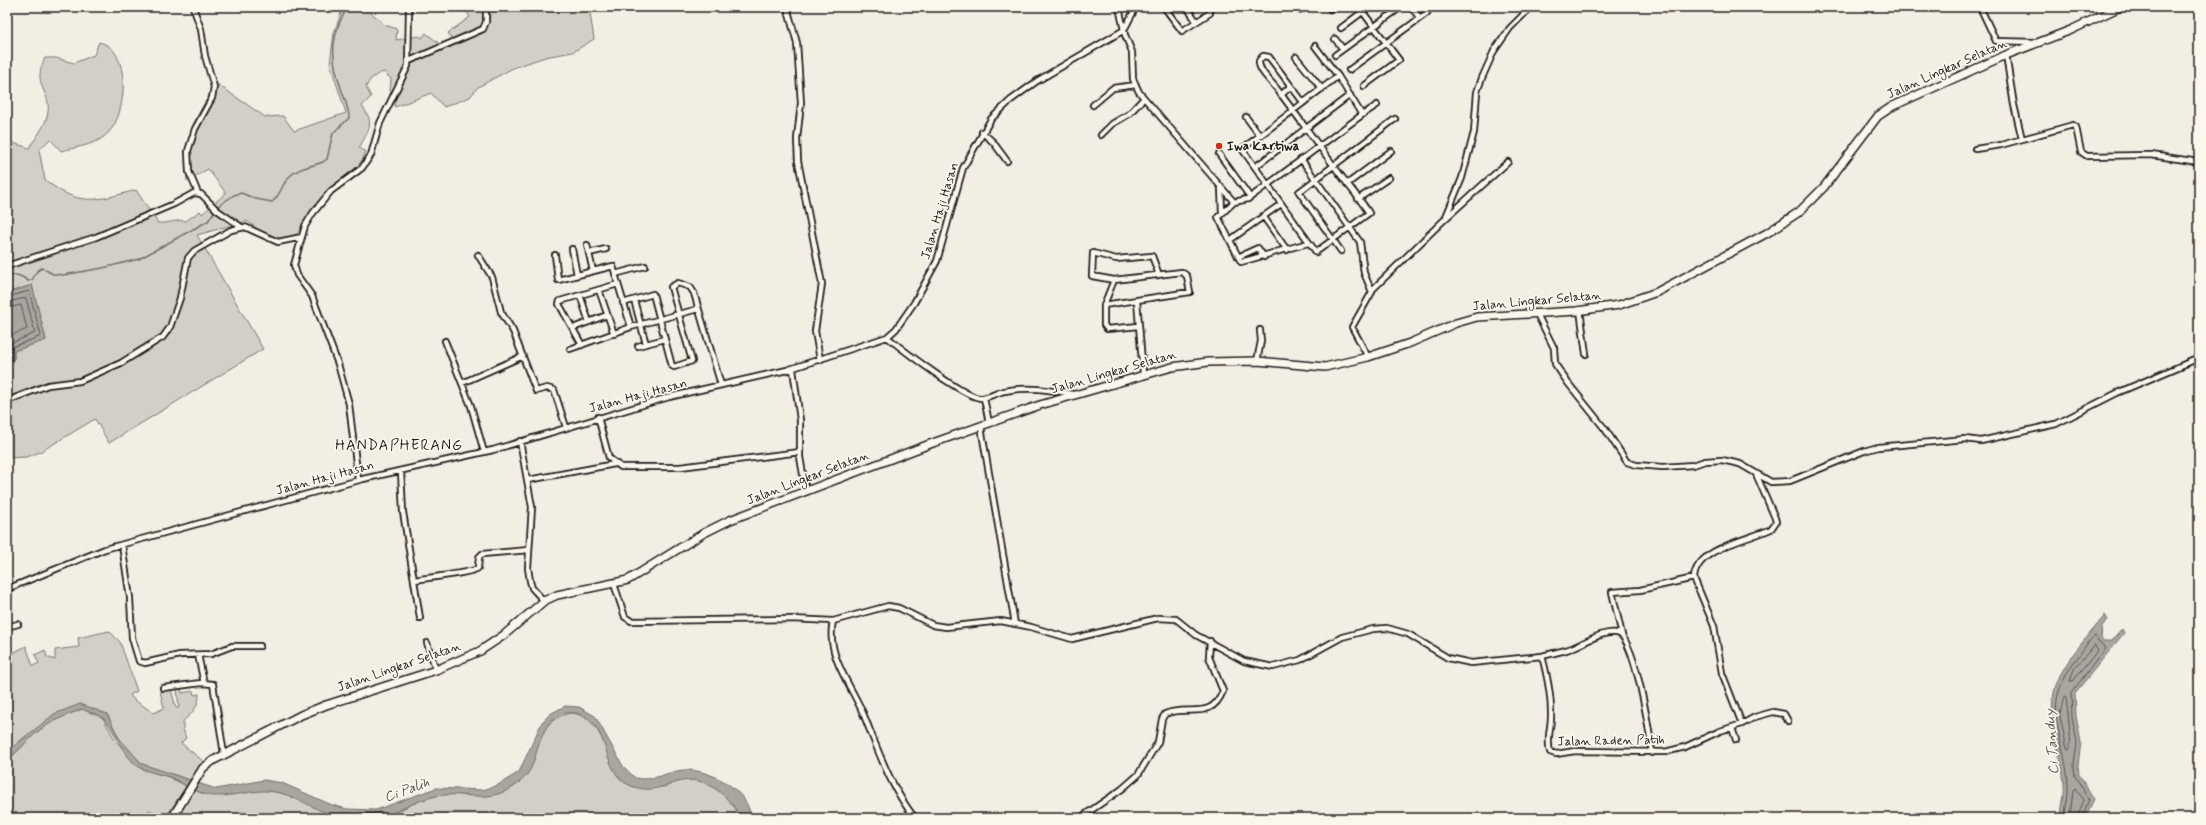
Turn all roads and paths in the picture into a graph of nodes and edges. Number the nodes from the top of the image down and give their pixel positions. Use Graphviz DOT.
graph roads {
  1 [pos="193,7"];
  2 [pos="409,7"];
  3 [pos="486,7"];
  4 [pos="787,7"];
  5 [pos="1119,7"];
  6 [pos="1136,7"];
  7 [pos="1164,7"];
  8 [pos="1187,7"];
  9 [pos="1209,7"];
  10 [pos="1359,7"];
  11 [pos="1368,7"];
  12 [pos="1401,7"];
  13 [pos="1411,7"];
  14 [pos="1531,7"];
  15 [pos="1980,7"];
  16 [pos="2120,7"];
  17 [pos="1362,12"];
  18 [pos="1427,13"];
  19 [pos="1420,18"];
  20 [pos="1196,22"];
  21 [pos="1374,27"];
  22 [pos="1341,28"];
  23 [pos="1124,30"];
  24 [pos="1335,39"];
  25 [pos="2041,42"];
  26 [pos="1386,44"];
  27 [pos="1315,46"];
  28 [pos="1343,50"];
  29 [pos="1336,55"];
  30 [pos="2006,55"];
  31 [pos="1296,57"];
  32 [pos="409,61"];
  33 [pos="1349,70"];
  34 [pos="1338,76"];
  35 [pos="1136,85"];
  36 [pos="1292,86"];
  37 [pos="1364,86"];
  38 [pos="1322,89"];
  39 [pos="1281,95"];
  40 [pos="1350,95"];
  41 [pos="1144,98"];
  42 [pos="1303,102"];
  43 [pos="1093,106"];
  44 [pos="1377,106"];
  45 [pos="1293,110"];
  46 [pos="1362,115"];
  47 [pos="1246,117"];
  48 [pos="1395,119"];
  49 [pos="1306,129"];
  50 [pos="982,132"];
  51 [pos="1101,135"];
  52 [pos="1260,136"];
  53 [pos="2022,139"];
  54 [pos="1319,146"];
  55 [pos="1975,148"];
  56 [pos="1391,151"];
  57 [pos="1219,154"];
  58 [pos="1301,159"];
  59 [pos="1007,161"];
  60 [pos="1508,162"];
  61 [pos="2199,162"];
  62 [pos="1334,166"];
  63 [pos="1255,168"];
  64 [pos="1389,178"];
  65 [pos="1316,179"];
  66 [pos="1267,184"];
  67 [pos="1347,184"];
  68 [pos="1221,187"];
  69 [pos="198,193"];
  70 [pos="1250,197"];
  71 [pos="1358,199"];
  72 [pos="1234,202"];
  73 [pos="1281,204"];
  74 [pos="1222,213"];
  75 [pos="1264,216"];
  76 [pos="1445,219"];
  77 [pos="240,226"];
  78 [pos="1350,228"];
  79 [pos="302,237"];
  80 [pos="1334,239"];
  81 [pos="1230,240"];
  82 [pos="1308,243"];
  83 [pos="587,245"];
  84 [pos="572,248"];
  85 [pos="606,248"];
  86 [pos="1287,250"];
  87 [pos="1341,251"];
  88 [pos="589,253"];
  89 [pos="478,255"];
  90 [pos="554,255"];
  91 [pos="1238,257"];
  92 [pos="1264,257"];
  93 [pos="7,266"];
  94 [pos="646,266"];
  95 [pos="593,271"];
  96 [pos="615,274"];
  97 [pos="577,275"];
  98 [pos="1159,276"];
  99 [pos="1114,280"];
  100 [pos="618,284"];
  101 [pos="599,290"];
  102 [pos="1372,290"];
  103 [pos="580,295"];
  104 [pos="634,300"];
  105 [pos="1137,301"];
  106 [pos="624,303"];
  107 [pos="1104,305"];
  108 [pos="698,309"];
  109 [pos="1580,310"];
  110 [pos="679,314"];
  111 [pos="1537,314"];
  112 [pos="607,315"];
  113 [pos="660,320"];
  114 [pos="589,322"];
  115 [pos="641,324"];
  116 [pos="1139,326"];
  117 [pos="573,328"];
  118 [pos="631,328"];
  119 [pos="1260,330"];
  120 [pos="614,334"];
  121 [pos="887,337"];
  122 [pos="665,339"];
  123 [pos="444,341"];
  124 [pos="646,344"];
  125 [pos="582,345"];
  126 [pos="638,346"];
  127 [pos="570,349"];
  128 [pos="1586,354"];
  129 [pos="523,356"];
  130 [pos="1368,357"];
  131 [pos="2199,358"];
  132 [pos="820,360"];
  133 [pos="1257,361"];
  134 [pos="793,369"];
  135 [pos="1143,374"];
  136 [pos="462,383"];
  137 [pos="721,386"];
  138 [pos="1075,395"];
  139 [pos="984,398"];
  140 [pos="7,401"];
  141 [pos="598,417"];
  142 [pos="989,423"];
  143 [pos="566,427"];
  144 [pos="981,427"];
  145 [pos="520,441"];
  146 [pos="484,452"];
  147 [pos="800,452"];
  148 [pos="615,464"];
  149 [pos="401,470"];
  150 [pos="1756,474"];
  151 [pos="358,480"];
  152 [pos="528,480"];
  153 [pos="806,492"];
  154 [pos="122,545"];
  155 [pos="529,550"];
  156 [pos="1694,578"];
  157 [pos="414,580"];
  158 [pos="614,584"];
  159 [pos="7,589"];
  160 [pos="544,601"];
  161 [pos="420,618"];
  162 [pos="833,621"];
  163 [pos="18,624"];
  164 [pos="1015,624"];
  165 [pos="7,627"];
  166 [pos="1622,634"];
  167 [pos="1210,641"];
  168 [pos="427,643"];
  169 [pos="260,646"];
  170 [pos="198,655"];
  171 [pos="1542,656"];
  172 [pos="436,670"];
  173 [pos="204,683"];
  174 [pos="163,688"];
  175 [pos="1788,721"];
  176 [pos="1742,724"];
  177 [pos="1732,728"];
  178 [pos="1736,740"];
  179 [pos="1652,753"];
  180 [pos="224,754"];
  181 [pos="172,818"];
  182 [pos="915,818"];
  183 [pos="1080,818"];
  1 -- 69 [label="street"];
  2 -- 32 [label="street"];
  3 -- 32 [label="street"];
  4 -- 132 [label="street"];
  5 -- 23 [label="street"];
  6 -- 23 [label="street"];
  7 -- 20 [label="street"];
  8 -- 20 [label="street"];
  9 -- 20 [label="street"];
  10 -- 17 [label="street"];
  11 -- 17 [label="street"];
  12 -- 21 [label="street"];
  13 -- 19 [label="street"];
  14 -- 76 [label="street"];
  15 -- 25 [label="street"];
  16 -- 25 [label="street, Jalan Lingkar Selatan"];
  17 -- 21 [label="street"];
  17 -- 22 [label="street"];
  18 -- 19 [label="street"];
  19 -- 26 [label="street"];
  21 -- 26 [label="street"];
  21 -- 28 [label="street"];
  23 -- 35 [label="street"];
  23 -- 50 [label="street, Jalan Haji Hasan"];
  24 -- 28 [label="street"];
  25 -- 30 [label="street, Jalan Lingkar Selatan"];
  26 -- 33 [label="street"];
  26 -- 37 [label="street"];
  27 -- 34 [label="street"];
  28 -- 29 [label="street"];
  30 -- 53 [label="street"];
  30 -- 109 [label="street, Jalan Lingkar Selatan"];
  31 -- 38 [label="street"];
  32 -- 79 [label="street"];
  34 -- 38 [label="street"];
  34 -- 40 [label="street"];
  35 -- 41 [label="street"];
  35 -- 43 [label="street"];
  36 -- 39 [label="street"];
  36 -- 39 [label="street"];
  36 -- 42 [label="street"];
  38 -- 42 [label="street"];
  39 -- 45 [label="street"];
  40 -- 46 [label="street"];
  40 -- 49 [label="street"];
  41 -- 51 [label="street"];
  41 -- 68 [label="street"];
  42 -- 45 [label="street"];
  44 -- 46 [label="street"];
  45 -- 49 [label="street"];
  45 -- 52 [label="street"];
  46 -- 54 [label="street"];
  47 -- 52 [label="street"];
  48 -- 62 [label="street"];
  49 -- 54 [label="street"];
  49 -- 63 [label="street"];
  50 -- 59 [label="street"];
  50 -- 121 [label="street, Jalan Haji Hasan"];
  52 -- 63 [label="street"];
  53 -- 55 [label="street"];
  53 -- 61 [label="street"];
  54 -- 58 [label="street"];
  54 -- 62 [label="street"];
  56 -- 67 [label="street"];
  57 -- 70 [label="street"];
  58 -- 65 [label="street"];
  58 -- 66 [label="street"];
  60 -- 76 [label="street"];
  62 -- 65 [label="street"];
  62 -- 67 [label="street"];
  63 -- 66 [label="street"];
  64 -- 71 [label="street"];
  65 -- 78 [label="street"];
  65 -- 80 [label="street"];
  66 -- 70 [label="street"];
  66 -- 73 [label="street"];
  67 -- 71 [label="street"];
  68 -- 72 [label="street"];
  68 -- 74 [label="street"];
  69 -- 77 [label="street"];
  69 -- 93 [label="street"];
  70 -- 72 [label="street"];
  71 -- 78 [label="street"];
  72 -- 74 [label="street"];
  73 -- 75 [label="street"];
  73 -- 82 [label="street"];
  74 -- 81 [label="street"];
  75 -- 81 [label="street"];
  75 -- 86 [label="street"];
  76 -- 102 [label="street"];
  77 -- 79 [label="street"];
  77 -- 140 [label="street"];
  78 -- 80 [label="street"];
  78 -- 102 [label="street"];
  79 -- 151 [label="street"];
  80 -- 82 [label="street"];
  80 -- 87 [label="street"];
  81 -- 91 [label="street"];
  82 -- 86 [label="street"];
  83 -- 88 [label="street"];
  84 -- 97 [label="street"];
  85 -- 88 [label="street"];
  86 -- 92 [label="street"];
  88 -- 95 [label="street"];
  89 -- 129 [label="street"];
  90 -- 97 [label="street"];
  91 -- 92 [label="street"];
  91 -- 92 [label="street"];
  94 -- 96 [label="street"];
  95 -- 96 [label="street"];
  95 -- 97 [label="street"];
  96 -- 100 [label="street"];
  98 -- 99 [label="street"];
  98 -- 99 [label="street"];
  98 -- 105 [label="street"];
  99 -- 107 [label="street"];
  100 -- 101 [label="street"];
  100 -- 106 [label="street"];
  101 -- 103 [label="street"];
  101 -- 112 [label="street"];
  102 -- 130 [label="street"];
  103 -- 114 [label="street"];
  103 -- 117 [label="street"];
  104 -- 106 [label="street"];
  104 -- 113 [label="street"];
  104 -- 115 [label="street"];
  105 -- 107 [label="street"];
  105 -- 116 [label="street"];
  106 -- 118 [label="street"];
  107 -- 116 [label="street"];
  108 -- 110 [label="street"];
  108 -- 110 [label="street"];
  108 -- 137 [label="street"];
  109 -- 111 [label="street, Jalan Lingkar Selatan"];
  109 -- 128 [label="street"];
  110 -- 113 [label="street"];
  110 -- 122 [label="street"];
  111 -- 130 [label="street, Jalan Lingkar Selatan"];
  111 -- 150 [label="street"];
  112 -- 114 [label="street"];
  112 -- 120 [label="street"];
  113 -- 115 [label="street"];
  113 -- 122 [label="street"];
  114 -- 117 [label="street"];
  115 -- 118 [label="street"];
  115 -- 124 [label="street"];
  116 -- 135 [label="street"];
  117 -- 125 [label="street"];
  118 -- 120 [label="street"];
  119 -- 133 [label="street"];
  120 -- 125 [label="street"];
  121 -- 132 [label="street, Jalan Haji Hasan"];
  121 -- 139 [label="street"];
  122 -- 124 [label="street"];
  123 -- 136 [label="street"];
  124 -- 126 [label="street"];
  125 -- 127 [label="street"];
  129 -- 136 [label="street"];
  129 -- 143 [label="street"];
  130 -- 133 [label="street, Jalan Lingkar Selatan"];
  131 -- 150 [label="street"];
  132 -- 134 [label="street, Jalan Haji Hasan"];
  133 -- 135 [label="street, Jalan Lingkar Selatan"];
  134 -- 137 [label="street, Jalan Haji Hasan"];
  134 -- 147 [label="street"];
  135 -- 138 [label="street, Jalan Lingkar Selatan"];
  136 -- 146 [label="street"];
  137 -- 141 [label="street, Jalan Haji Hasan"];
  138 -- 139 [label="street"];
  138 -- 142 [label="street, Jalan Lingkar Selatan"];
  139 -- 142 [label="street"];
  141 -- 143 [label="street, Jalan Haji Hasan"];
  141 -- 148 [label="street"];
  142 -- 144 [label="street, Jalan Lingkar Selatan"];
  143 -- 145 [label="street, Jalan Haji Hasan"];
  144 -- 153 [label="street, Jalan Lingkar Selatan"];
  144 -- 164 [label="street"];
  145 -- 146 [label="street, Jalan Haji Hasan"];
  145 -- 152 [label="street"];
  146 -- 149 [label="street, Jalan Haji Hasan"];
  147 -- 148 [label="street"];
  147 -- 153 [label="street"];
  148 -- 152 [label="street"];
  149 -- 151 [label="street, Jalan Haji Hasan"];
  149 -- 157 [label="street"];
  150 -- 156 [label="street"];
  151 -- 154 [label="street, Jalan Haji Hasan"];
  152 -- 155 [label="street"];
  153 -- 158 [label="street, Jalan Lingkar Selatan"];
  154 -- 159 [label="street, Jalan Haji Hasan"];
  154 -- 170 [label="street"];
  155 -- 157 [label="street"];
  155 -- 160 [label="street"];
  156 -- 166 [label="street"];
  156 -- 176 [label="street"];
  157 -- 161 [label="street"];
  158 -- 160 [label="street, Jalan Lingkar Selatan"];
  158 -- 162 [label="street"];
  160 -- 172 [label="street, Jalan Lingkar Selatan"];
  162 -- 164 [label="street"];
  162 -- 182 [label="street"];
  163 -- 165 [label="street"];
  164 -- 167 [label="street"];
  166 -- 171 [label="street"];
  166 -- 179 [label="street"];
  167 -- 171 [label="street"];
  167 -- 183 [label="street"];
  168 -- 172 [label="street"];
  169 -- 170 [label="street"];
  170 -- 173 [label="street"];
  171 -- 179 [label="street, Jalan Raden Patih"];
  172 -- 180 [label="street, Jalan Lingkar Selatan"];
  173 -- 174 [label="street"];
  173 -- 180 [label="street"];
  175 -- 176 [label="street, Jalan Raden Patih"];
  176 -- 177 [label="street, Jalan Raden Patih"];
  177 -- 178 [label="street"];
  177 -- 179 [label="street, Jalan Raden Patih"];
  180 -- 181 [label="street, Jalan Lingkar Selatan"];
}
